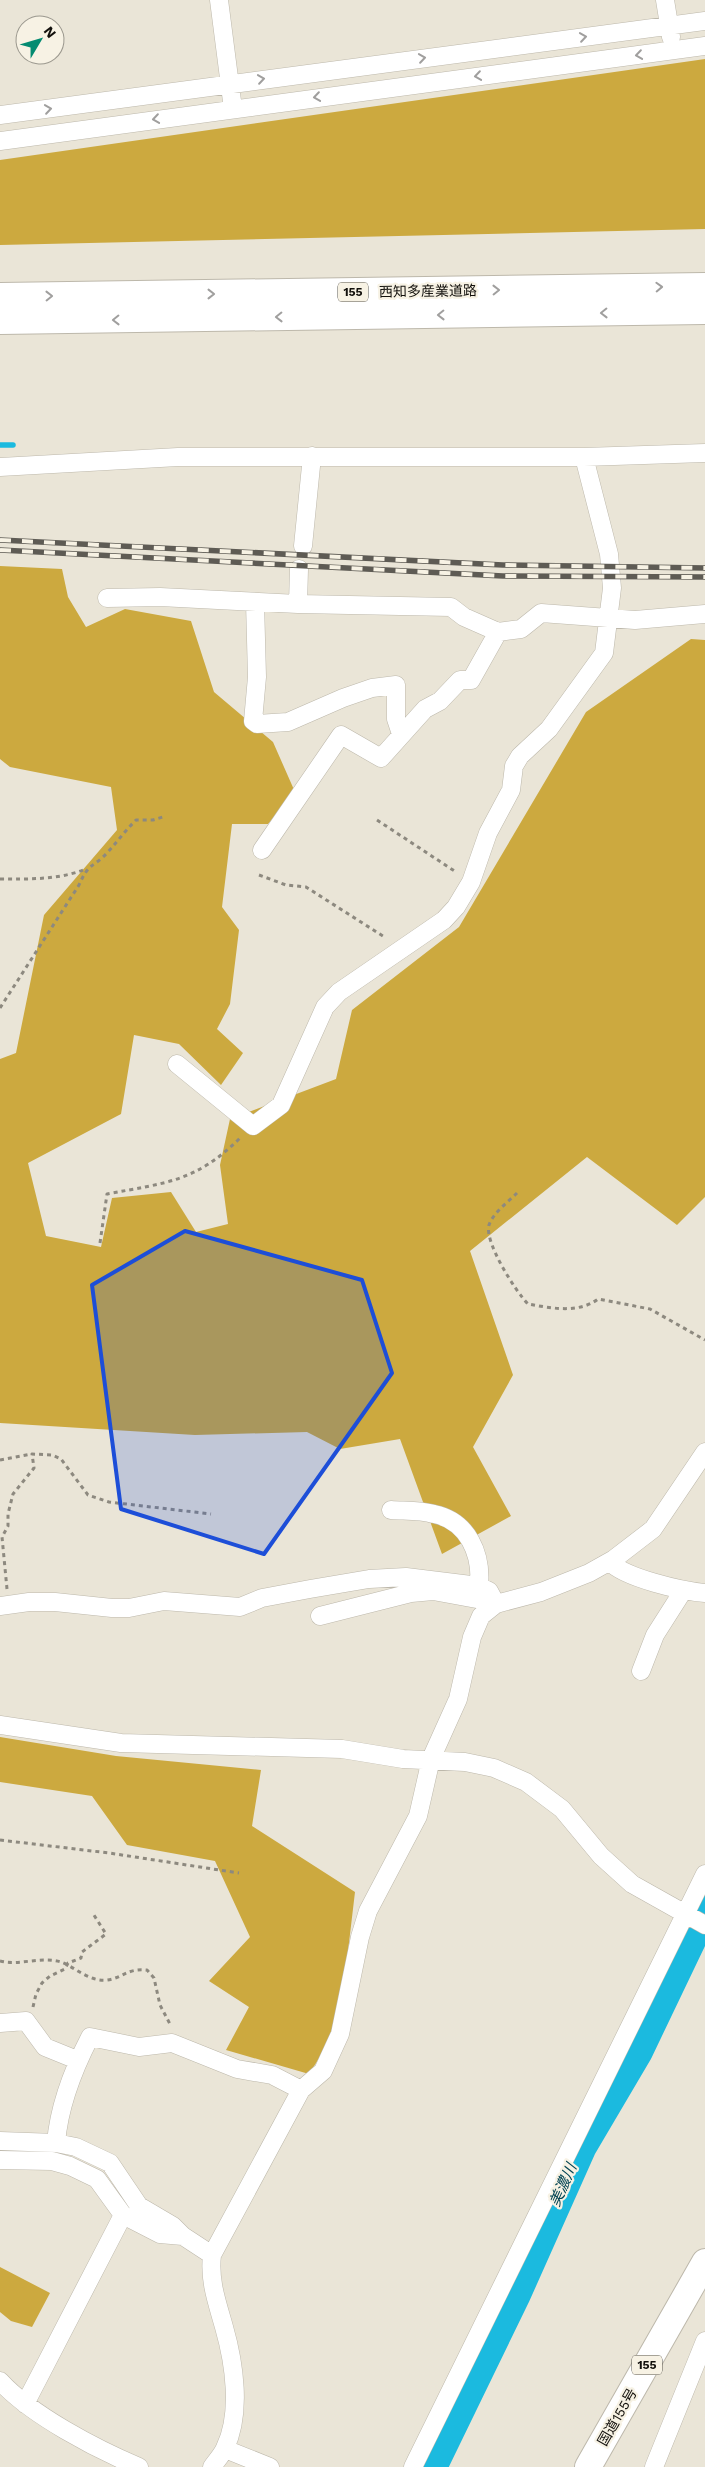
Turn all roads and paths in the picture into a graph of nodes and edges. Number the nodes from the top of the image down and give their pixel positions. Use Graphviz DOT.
graph roads {
  1 [pos="219,0"];
  2 [pos="665,0"];
  3 [pos="705,20"];
  4 [pos="669,25"];
  5 [pos="705,46"];
  6 [pos="673,50"];
  7 [pos="230,83"];
  8 [pos="233,108"];
  9 [pos="0,116"];
  10 [pos="0,141"];
  11 [pos="705,286"];
  12 [pos="0,296"];
  13 [pos="705,311"];
  14 [pos="0,321"];
  15 [pos="705,453"];
  16 [pos="312,456"];
  17 [pos="584,457"];
  18 [pos="0,467"];
  19 [pos="303,546"];
  20 [pos="299,569"];
  21 [pos="107,598"];
  22 [pos="255,602"];
  23 [pos="298,604"];
  24 [pos="705,614"];
  25 [pos="607,619"];
  26 [pos="498,632"];
  27 [pos="401,734"];
  28 [pos="166,816"];
  29 [pos="378,820"];
  30 [pos="262,850"];
  31 [pos="86,869"];
  32 [pos="259,875"];
  33 [pos="0,879"];
  34 [pos="471,882"];
  35 [pos="400,950"];
  36 [pos="0,1008"];
  37 [pos="177,1064"];
  38 [pos="253,1126"];
  39 [pos="517,1194"];
  40 [pos="100,1243"];
  41 [pos="705,1340"];
  42 [pos="705,1452"];
  43 [pos="32,1454"];
  44 [pos="0,1460"];
  45 [pos="391,1510"];
  46 [pos="211,1514"];
  47 [pos="610,1562"];
  48 [pos="479,1586"];
  49 [pos="683,1591"];
  50 [pos="705,1593"];
  51 [pos="4,1606"];
  52 [pos="491,1606"];
  53 [pos="320,1616"];
  54 [pos="641,1671"];
  55 [pos="0,1725"];
  56 [pos="431,1759"];
  57 [pos="0,1840"];
  58 [pos="239,1873"];
  59 [pos="705,1874"];
  60 [pos="92,1912"];
  61 [pos="685,1915"];
  62 [pos="705,1925"];
  63 [pos="0,1962"];
  64 [pos="66,1964"];
  65 [pos="0,2023"];
  66 [pos="28,2024"];
  67 [pos="175,2045"];
  68 [pos="77,2060"];
  69 [pos="301,2090"];
  70 [pos="0,2142"];
  71 [pos="56,2143"];
  72 [pos="0,2160"];
  73 [pos="123,2216"];
  74 [pos="183,2236"];
  75 [pos="212,2255"];
  76 [pos="705,2262"];
  77 [pos="705,2341"];
  78 [pos="0,2381"];
  79 [pos="25,2404"];
  80 [pos="225,2449"];
  81 [pos="139,2467"];
  82 [pos="212,2467"];
  83 [pos="270,2467"];
  84 [pos="413,2467"];
  85 [pos="588,2467"];
  86 [pos="654,2467"];
  1 -- 7 [label="street"];
  2 -- 4 [label="street"];
  3 -- 4 [label="street"];
  4 -- 6 [label="street"];
  7 -- 4 [label="street, one-way"];
  5 -- 6 [label="street"];
  6 -- 8 [label="street, one-way"];
  7 -- 8 [label="street"];
  9 -- 7 [label="street, one-way"];
  8 -- 10 [label="street, one-way"];
  12 -- 11 [label="highway, 西知多産業道路 / 155, one-way"];
  13 -- 14 [label="highway, 西知多産業道路 / 155, one-way"];
  15 -- 17 [label="street"];
  16 -- 17 [label="street"];
  16 -- 18 [label="street"];
  16 -- 19 [label="street"];
  17 -- 25 [label="street"];
  20 -- 23 [label="street"];
  21 -- 22 [label="street"];
  22 -- 23 [label="street"];
  22 -- 27 [label="street"];
  23 -- 26 [label="street"];
  24 -- 25 [label="street"];
  25 -- 26 [label="street"];
  25 -- 34 [label="street"];
  26 -- 27 [label="street"];
  27 -- 30 [label="street"];
  28 -- 31 [label="path"];
  29 -- 34 [label="path"];
  31 -- 33 [label="path"];
  31 -- 36 [label="path"];
  32 -- 35 [label="path"];
  34 -- 35 [label="street"];
  35 -- 38 [label="street"];
  37 -- 38 [label="street"];
  38 -- 40 [label="path"];
  39 -- 41 [label="path"];
  42 -- 47 [label="street"];
  43 -- 44 [label="path"];
  43 -- 46 [label="path"];
  43 -- 51 [label="path"];
  45 -- 48 [label="street"];
  47 -- 49 [label="street"];
  47 -- 52 [label="street"];
  48 -- 51 [label="street"];
  48 -- 52 [label="street"];
  49 -- 50 [label="street"];
  49 -- 54 [label="street"];
  52 -- 53 [label="street"];
  52 -- 56 [label="street"];
  55 -- 56 [label="street"];
  56 -- 61 [label="street"];
  56 -- 69 [label="street"];
  57 -- 58 [label="path"];
  59 -- 61 [label="street"];
  60 -- 64 [label="path"];
  61 -- 62 [label="street"];
  61 -- 84 [label="street"];
  63 -- 64 [label="path"];
  64 -- 66 [label="path"];
  64 -- 67 [label="path"];
  65 -- 66 [label="street"];
  66 -- 68 [label="street"];
  67 -- 68 [label="street"];
  67 -- 69 [label="street"];
  68 -- 71 [label="street"];
  69 -- 75 [label="street"];
  70 -- 71 [label="street"];
  71 -- 74 [label="street"];
  72 -- 73 [label="street"];
  73 -- 74 [label="street"];
  73 -- 79 [label="street"];
  74 -- 75 [label="street"];
  75 -- 80 [label="street"];
  76 -- 85 [label="highway, 国道155号 / 155"];
  77 -- 86 [label="street"];
  78 -- 79 [label="street"];
  79 -- 81 [label="street"];
  80 -- 82 [label="street"];
  80 -- 83 [label="street"];
}
